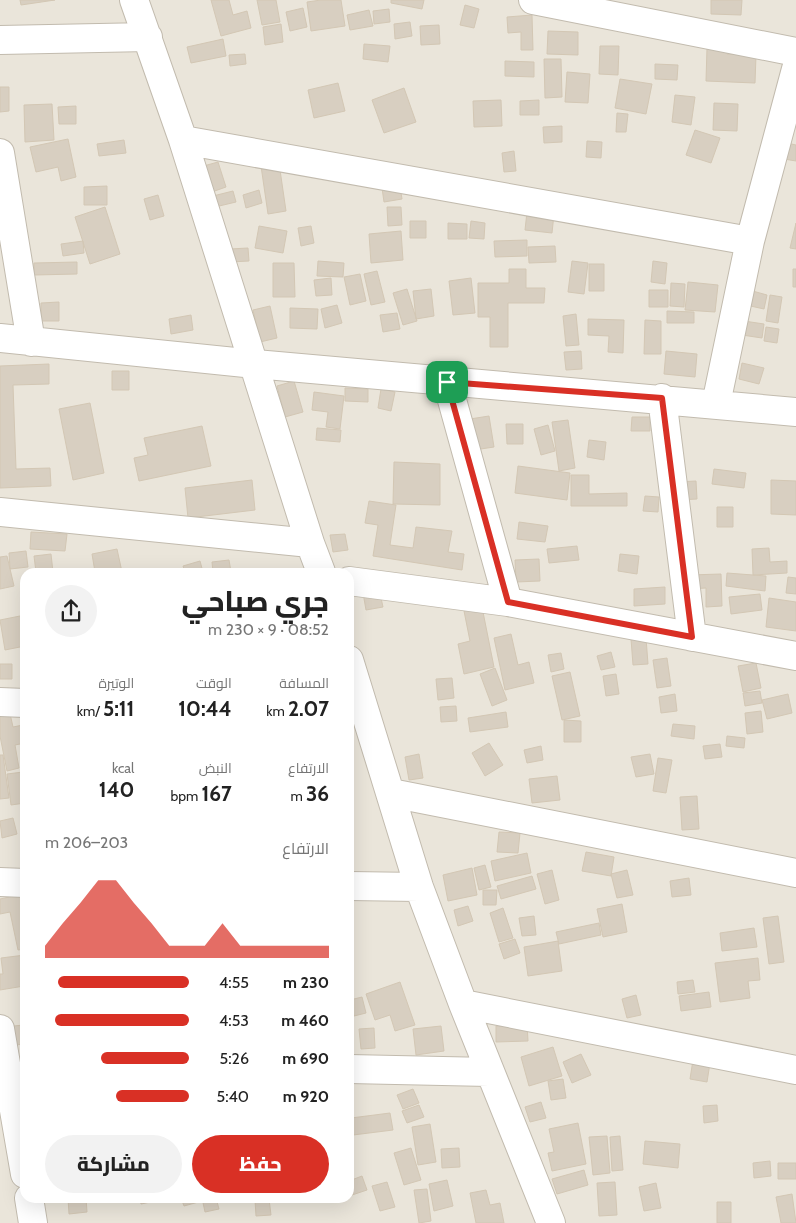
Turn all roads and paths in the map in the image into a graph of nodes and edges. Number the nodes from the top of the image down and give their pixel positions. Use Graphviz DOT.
graph roads {
  1 [pos="134,0"];
  2 [pos="533,0"];
  3 [pos="148,37"];
  4 [pos="0,40"];
  5 [pos="796,52"];
  6 [pos="796,69"];
  7 [pos="183,140"];
  8 [pos="0,153"];
  9 [pos="750,241"];
  10 [pos="0,338"];
  11 [pos="31,342"];
  12 [pos="255,364"];
  13 [pos="447,382"];
  14 [pos="662,398"];
  15 [pos="716,404"];
  16 [pos="796,412"];
  17 [pos="0,512"];
  18 [pos="310,543"];
  19 [pos="320,568"];
  20 [pos="354,582"];
  21 [pos="508,602"];
  22 [pos="692,637"];
  23 [pos="796,656"];
  24 [pos="354,696"];
  25 [pos="0,702"];
  26 [pos="20,703"];
  27 [pos="356,710"];
  28 [pos="392,793"];
  29 [pos="796,873"];
  30 [pos="0,882"];
  31 [pos="20,883"];
  32 [pos="354,886"];
  33 [pos="419,887"];
  34 [pos="463,1004"];
  35 [pos="0,1029"];
  36 [pos="16,1067"];
  37 [pos="354,1069"];
  38 [pos="796,1070"];
  39 [pos="489,1072"];
  40 [pos="7,1116"];
  41 [pos="20,1158"];
  42 [pos="30,1203"];
  43 [pos="555,1222"];
  44 [pos="33,1223"];
  1 -- 3 [label="street"];
  2 -- 5 [label="street"];
  3 -- 4 [label="street"];
  3 -- 7 [label="street"];
  6 -- 9 [label="street"];
  7 -- 9 [label="street"];
  7 -- 12 [label="street"];
  8 -- 11 [label="street"];
  9 -- 15 [label="street"];
  10 -- 11 [label="street"];
  11 -- 12 [label="street"];
  12 -- 13 [label="street"];
  12 -- 18 [label="street"];
  13 -- 14 [label="street"];
  13 -- 21 [label="street"];
  14 -- 15 [label="street"];
  14 -- 22 [label="street"];
  15 -- 16 [label="street"];
  17 -- 18 [label="street"];
  18 -- 19 [label="street"];
  20 -- 21 [label="street"];
  21 -- 22 [label="street"];
  22 -- 23 [label="street"];
  24 -- 27 [label="street"];
  25 -- 26 [label="street"];
  27 -- 28 [label="street"];
  28 -- 29 [label="street"];
  28 -- 33 [label="street"];
  30 -- 31 [label="street"];
  32 -- 33 [label="street"];
  33 -- 34 [label="street"];
  34 -- 38 [label="street"];
  34 -- 39 [label="street"];
  35 -- 36 [label="street"];
  36 -- 40 [label="street"];
  37 -- 39 [label="street"];
  39 -- 43 [label="street"];
  40 -- 41 [label="street"];
  42 -- 44 [label="street"];
}
